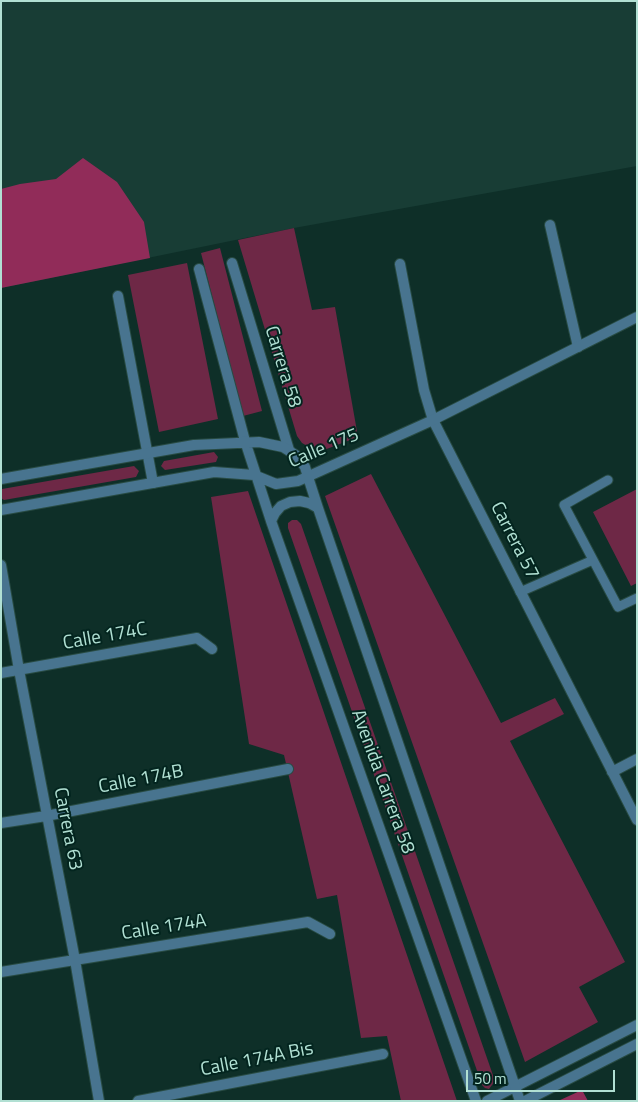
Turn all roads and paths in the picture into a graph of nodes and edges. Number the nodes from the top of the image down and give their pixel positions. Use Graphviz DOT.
graph roads {
  1 [pos="550,225"];
  2 [pos="232,262"];
  3 [pos="400,264"];
  4 [pos="199,269"];
  5 [pos="118,296"];
  6 [pos="637,317"];
  7 [pos="578,346"];
  8 [pos="433,420"];
  9 [pos="245,441"];
  10 [pos="289,450"];
  11 [pos="148,454"];
  12 [pos="254,475"];
  13 [pos="308,476"];
  14 [pos="1,479"];
  15 [pos="608,480"];
  16 [pos="153,483"];
  17 [pos="318,508"];
  18 [pos="1,510"];
  19 [pos="271,521"];
  20 [pos="593,560"];
  21 [pos="1,565"];
  22 [pos="520,592"];
  23 [pos="637,598"];
  24 [pos="212,649"];
  25 [pos="19,670"];
  26 [pos="1,673"];
  27 [pos="637,759"];
  28 [pos="288,769"];
  29 [pos="612,772"];
  30 [pos="46,816"];
  31 [pos="637,820"];
  32 [pos="1,823"];
  33 [pos="330,934"];
  34 [pos="75,960"];
  35 [pos="1,972"];
  36 [pos="637,1024"];
  37 [pos="637,1044"];
  38 [pos="383,1054"];
  39 [pos="515,1087"];
  40 [pos="99,1101"];
  41 [pos="138,1101"];
  42 [pos="476,1101"];
  43 [pos="487,1101"];
  44 [pos="520,1101"];
  45 [pos="525,1101"];
  1 -- 7 [label="street"];
  2 -- 10 [label="street, Carrera 58"];
  3 -- 8 [label="street, Carrera 57"];
  4 -- 9 [label="street"];
  5 -- 11 [label="street"];
  6 -- 7 [label="street, Calle 175"];
  7 -- 8 [label="street, Calle 175"];
  8 -- 13 [label="street, Calle 175"];
  8 -- 22 [label="street, Carrera 57"];
  9 -- 10 [label="street, Calle 175"];
  9 -- 11 [label="street, Calle 175"];
  9 -- 12 [label="street"];
  10 -- 13 [label="street, Carrera 58"];
  11 -- 14 [label="street, Calle 175"];
  11 -- 16 [label="street"];
  12 -- 13 [label="street, Calle 175"];
  12 -- 16 [label="street, Calle 175"];
  12 -- 19 [label="street, Avenida Carrera 58"];
  13 -- 17 [label="street, Avenida Carrera 58"];
  15 -- 20 [label="lane"];
  16 -- 18 [label="street, Calle 175"];
  17 -- 19 [label="street"];
  17 -- 39 [label="street, Avenida Carrera 58"];
  19 -- 42 [label="street, Avenida Carrera 58"];
  20 -- 22 [label="lane"];
  20 -- 23 [label="lane"];
  21 -- 25 [label="street, Carrera 63"];
  22 -- 29 [label="street, Carrera 57"];
  24 -- 25 [label="street, Calle 174C"];
  25 -- 26 [label="street, Calle 174C"];
  25 -- 30 [label="street, Carrera 63"];
  27 -- 29 [label="street"];
  28 -- 30 [label="street, Calle 174B"];
  29 -- 31 [label="street, Carrera 57"];
  30 -- 32 [label="street, Calle 174B"];
  30 -- 34 [label="street, Carrera 63"];
  33 -- 34 [label="street, Calle 174A"];
  34 -- 35 [label="street, Calle 174A"];
  34 -- 40 [label="street, Carrera 63"];
  36 -- 39 [label="street"];
  37 -- 45 [label="street"];
  38 -- 41 [label="street, Calle 174A Bis"];
  39 -- 43 [label="street"];
  39 -- 44 [label="street, Avenida Carrera 58"];
}
